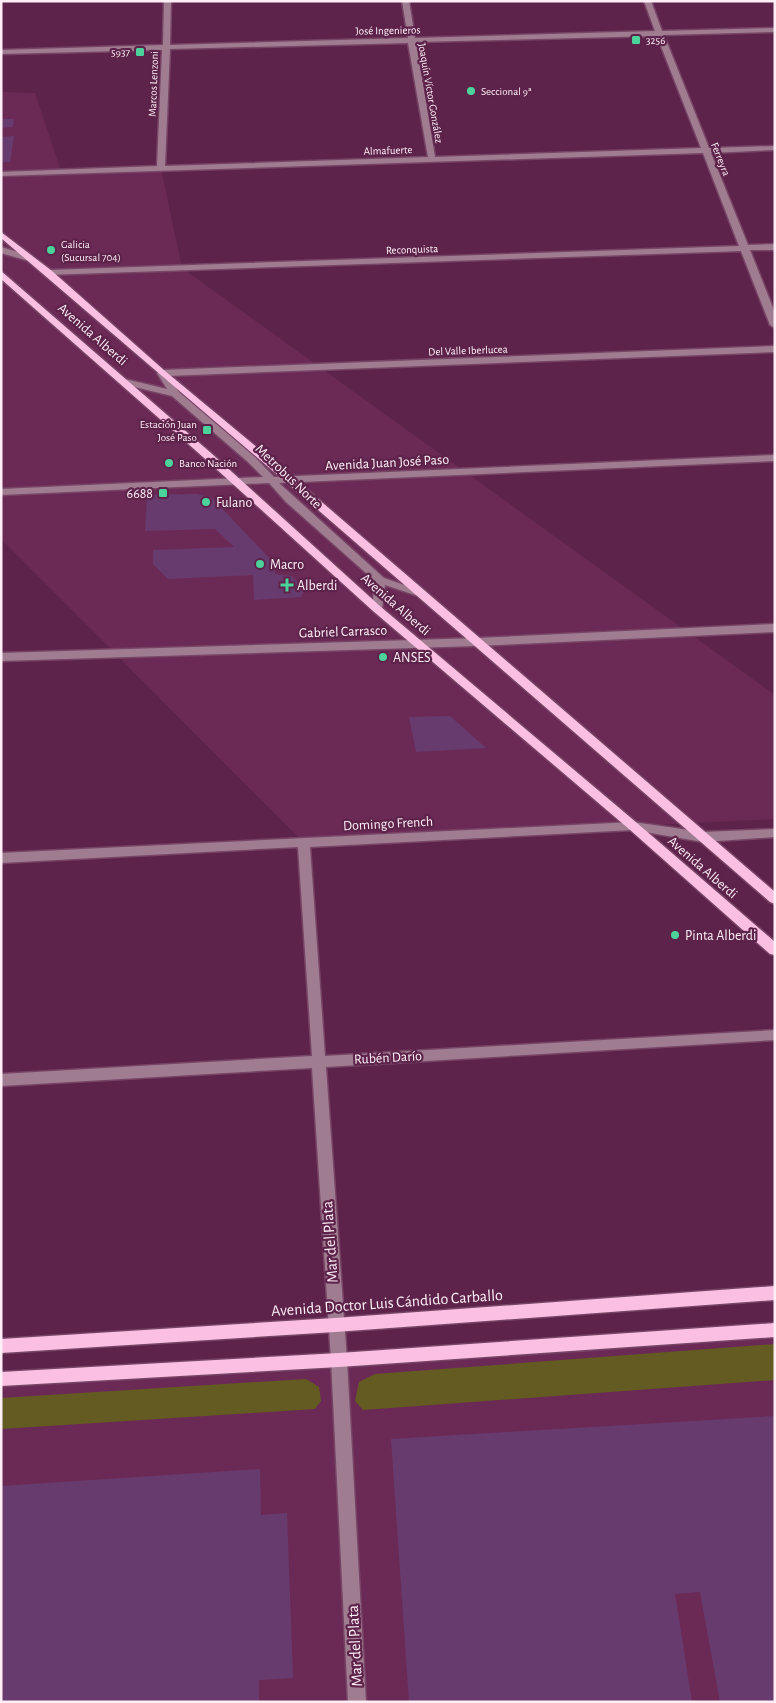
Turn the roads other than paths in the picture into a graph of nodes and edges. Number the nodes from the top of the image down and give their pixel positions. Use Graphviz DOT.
graph roads {
  1 [pos="168,1"];
  2 [pos="406,1"];
  3 [pos="648,1"];
  4 [pos="775,30"];
  5 [pos="659,33"];
  6 [pos="410,41"];
  7 [pos="165,47"];
  8 [pos="1,52"];
  9 [pos="775,148"];
  10 [pos="705,150"];
  11 [pos="432,160"];
  12 [pos="161,168"];
  13 [pos="1,174"];
  14 [pos="1,234"];
  15 [pos="775,247"];
  16 [pos="744,248"];
  17 [pos="1,250"];
  18 [pos="29,258"];
  19 [pos="49,273"];
  20 [pos="2,276"];
  21 [pos="775,324"];
  22 [pos="775,349"];
  23 [pos="162,374"];
  24 [pos="125,382"];
  25 [pos="175,394"];
  26 [pos="775,458"];
  27 [pos="273,481"];
  28 [pos="291,481"];
  29 [pos="239,483"];
  30 [pos="1,492"];
  31 [pos="380,580"];
  32 [pos="418,592"];
  33 [pos="377,609"];
  34 [pos="775,628"];
  35 [pos="476,642"];
  36 [pos="418,643"];
  37 [pos="1,657"];
  38 [pos="633,826"];
  39 [pos="775,833"];
  40 [pos="703,837"];
  41 [pos="304,843"];
  42 [pos="1,858"];
  43 [pos="775,899"];
  44 [pos="775,950"];
  45 [pos="775,1035"];
  46 [pos="318,1061"];
  47 [pos="1,1080"];
  48 [pos="775,1293"];
  49 [pos="335,1325"];
  50 [pos="775,1330"];
  51 [pos="1,1346"];
  52 [pos="339,1360"];
  53 [pos="1,1379"];
  54 [pos="357,1702"];
  1 -- 7 [label="street, Marcos Lenzoni"];
  2 -- 6 [label="street, Joaquín Víctor González"];
  3 -- 5 [label="street, Ferreyra"];
  4 -- 5 [label="street, José Ingenieros"];
  5 -- 6 [label="street, José Ingenieros"];
  5 -- 10 [label="street, Ferreyra"];
  6 -- 7 [label="street, José Ingenieros"];
  6 -- 11 [label="street, Joaquín Víctor González"];
  7 -- 8 [label="street, José Ingenieros"];
  7 -- 12 [label="street, Marcos Lenzoni"];
  9 -- 10 [label="street, Almafuerte"];
  10 -- 11 [label="street, Almafuerte"];
  10 -- 16 [label="street, Ferreyra"];
  11 -- 12 [label="street, Almafuerte"];
  12 -- 13 [label="street, Almafuerte"];
  14 -- 18 [label="main road, Avenida Alberdi"];
  15 -- 16 [label="street, Reconquista"];
  16 -- 19 [label="street, Reconquista"];
  16 -- 21 [label="street, Ferreyra"];
  17 -- 18 [label="street"];
  18 -- 19 [label="main road, Avenida Alberdi"];
  19 -- 23 [label="main road, Avenida Alberdi"];
  20 -- 24 [label="main road, Avenida Alberdi"];
  22 -- 23 [label="street, Del Valle Iberlucea"];
  23 -- 25 [label="street, Metrobus Norte"];
  23 -- 28 [label="main road, Avenida Alberdi"];
  24 -- 25 [label="street, Metrobus Norte"];
  24 -- 29 [label="main road, Avenida Alberdi"];
  25 -- 27 [label="street, Metrobus Norte"];
  26 -- 28 [label="street, Avenida Juan José Paso"];
  27 -- 28 [label="street, Avenida Juan José Paso"];
  27 -- 29 [label="street, Avenida Juan José Paso"];
  27 -- 31 [label="street, Metrobus Norte"];
  28 -- 32 [label="main road, Avenida Alberdi"];
  29 -- 30 [label="street, Avenida Juan José Paso"];
  29 -- 33 [label="main road, Avenida Alberdi"];
  31 -- 32 [label="street, Metrobus Norte"];
  31 -- 33 [label="street"];
  32 -- 35 [label="main road, Avenida Alberdi"];
  33 -- 36 [label="main road, Avenida Alberdi"];
  34 -- 35 [label="street, Gabriel Carrasco"];
  35 -- 36 [label="street, Gabriel Carrasco"];
  35 -- 40 [label="main road, Avenida Alberdi"];
  36 -- 37 [label="street, Gabriel Carrasco"];
  36 -- 38 [label="main road, Avenida Alberdi"];
  38 -- 40 [label="street, Domingo French"];
  38 -- 41 [label="street, Domingo French"];
  38 -- 44 [label="main road, Avenida Alberdi"];
  39 -- 40 [label="street, Domingo French"];
  40 -- 43 [label="main road, Avenida Alberdi"];
  41 -- 42 [label="street, Domingo French"];
  41 -- 46 [label="street, Mar del Plata"];
  45 -- 46 [label="street, Rubén Darío"];
  46 -- 47 [label="street, Rubén Darío"];
  46 -- 49 [label="street, Mar del Plata"];
  48 -- 49 [label="main road, Avenida Doctor Luis Cándido Carballo"];
  49 -- 51 [label="main road, Avenida Doctor Luis Cándido Carballo"];
  49 -- 52 [label="street, Mar del Plata"];
  50 -- 52 [label="main road"];
  52 -- 53 [label="main road"];
  52 -- 54 [label="street, Mar del Plata"];
}
